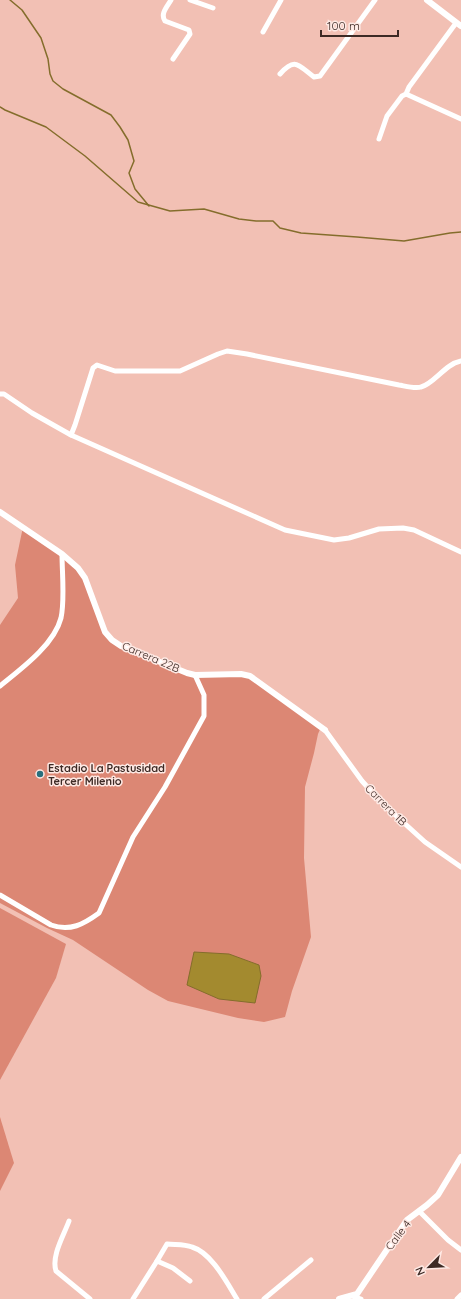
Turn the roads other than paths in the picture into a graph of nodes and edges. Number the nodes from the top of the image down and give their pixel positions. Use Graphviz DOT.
graph roads {
  1 [pos="171,0"];
  2 [pos="190,0"];
  3 [pos="281,0"];
  4 [pos="375,0"];
  5 [pos="430,1"];
  6 [pos="213,8"];
  7 [pos="458,24"];
  8 [pos="263,32"];
  9 [pos="173,59"];
  10 [pos="280,74"];
  11 [pos="406,94"];
  12 [pos="461,119"];
  13 [pos="379,140"];
  14 [pos="461,361"];
  15 [pos="0,394"];
  16 [pos="71,435"];
  17 [pos="0,512"];
  18 [pos="461,552"];
  19 [pos="62,554"];
  20 [pos="195,675"];
  21 [pos="0,686"];
  22 [pos="325,730"];
  23 [pos="461,867"];
  24 [pos="0,894"];
  25 [pos="461,1157"];
  26 [pos="419,1211"];
  27 [pos="69,1221"];
  28 [pos="461,1250"];
  29 [pos="311,1260"];
  30 [pos="157,1261"];
  31 [pos="190,1281"];
  32 [pos="461,1295"];
  33 [pos="352,1296"];
  34 [pos="90,1299"];
  35 [pos="133,1299"];
  36 [pos="237,1299"];
  37 [pos="264,1299"];
  38 [pos="339,1299"];
  39 [pos="361,1299"];
  40 [pos="457,1299"];
  1 -- 9 [label="street"];
  2 -- 6 [label="street"];
  3 -- 8 [label="street"];
  4 -- 10 [label="street"];
  5 -- 7 [label="street"];
  7 -- 11 [label="street"];
  11 -- 12 [label="street"];
  11 -- 13 [label="street"];
  14 -- 16 [label="street"];
  15 -- 16 [label="street"];
  16 -- 18 [label="street"];
  17 -- 19 [label="street, Carrera 22B"];
  19 -- 20 [label="street, Carrera 22B"];
  19 -- 21 [label="street"];
  20 -- 22 [label="street, Carrera 22B"];
  20 -- 24 [label="street"];
  22 -- 23 [label="street, Carrera 1B"];
  25 -- 26 [label="street, Calle 4"];
  26 -- 28 [label="street"];
  26 -- 33 [label="street, Calle 4"];
  27 -- 34 [label="street"];
  29 -- 37 [label="street"];
  30 -- 31 [label="street"];
  30 -- 35 [label="street"];
  30 -- 36 [label="street"];
  32 -- 40 [label="street"];
  33 -- 38 [label="street"];
  33 -- 39 [label="street"];
}
